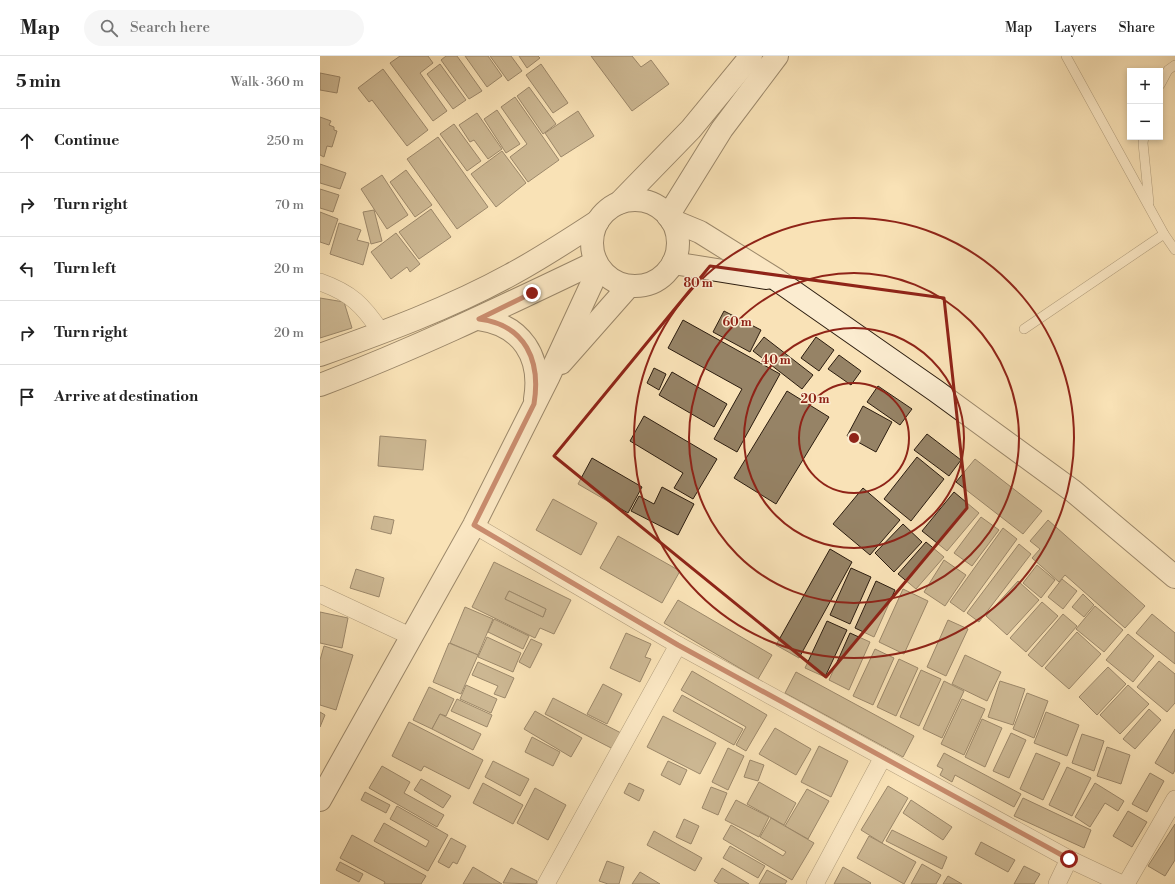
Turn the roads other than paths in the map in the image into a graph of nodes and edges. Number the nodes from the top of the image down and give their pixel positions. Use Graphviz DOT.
graph roads {
  1 [pos="751,56"];
  2 [pos="777,56"];
  3 [pos="1066,56"];
  4 [pos="1175,66"];
  5 [pos="1163,79"];
  6 [pos="1144,140"];
  7 [pos="619,203"];
  8 [pos="1149,207"];
  9 [pos="670,218"];
  10 [pos="598,221"];
  11 [pos="1164,234"];
  12 [pos="1175,250"];
  13 [pos="674,263"];
  14 [pos="598,265"];
  15 [pos="777,280"];
  16 [pos="320,282"];
  17 [pos="630,286"];
  18 [pos="479,319"];
  19 [pos="1024,329"];
  20 [pos="381,332"];
  21 [pos="320,356"];
  22 [pos="549,376"];
  23 [pos="320,385"];
  24 [pos="534,404"];
  25 [pos="474,525"];
  26 [pos="1175,577"];
  27 [pos="320,594"];
  28 [pos="410,636"];
  29 [pos="678,645"];
  30 [pos="883,757"];
  31 [pos="1175,799"];
  32 [pos="320,800"];
  33 [pos="1069,859"];
  34 [pos="546,884"];
  35 [pos="815,884"];
  36 [pos="1057,884"];
  37 [pos="1122,884"];
  38 [pos="1126,884"];
  1 -- 7 [label="street"];
  2 -- 9 [label="street"];
  3 -- 8 [label="lane"];
  4 -- 5 [label="lane"];
  6 -- 8 [label="lane"];
  7 -- 9 [label="street"];
  7 -- 10 [label="street"];
  8 -- 11 [label="lane"];
  9 -- 13 [label="street"];
  9 -- 15 [label="street"];
  10 -- 14 [label="street"];
  10 -- 20 [label="street"];
  11 -- 12 [label="lane"];
  11 -- 19 [label="lane"];
  13 -- 15 [label="street"];
  13 -- 17 [label="street"];
  14 -- 17 [label="street"];
  14 -- 18 [label="street"];
  14 -- 22 [label="street"];
  15 -- 26 [label="street"];
  16 -- 20 [label="street"];
  17 -- 22 [label="street"];
  18 -- 23 [label="street"];
  18 -- 24 [label="street"];
  20 -- 21 [label="street"];
  22 -- 24 [label="street"];
  24 -- 25 [label="street"];
  25 -- 28 [label="street"];
  25 -- 29 [label="street"];
  27 -- 28 [label="street"];
  28 -- 32 [label="street"];
  29 -- 30 [label="street"];
  29 -- 34 [label="street"];
  30 -- 33 [label="street"];
  30 -- 35 [label="street"];
  31 -- 38 [label="street"];
  33 -- 36 [label="street"];
  33 -- 37 [label="street"];
}
